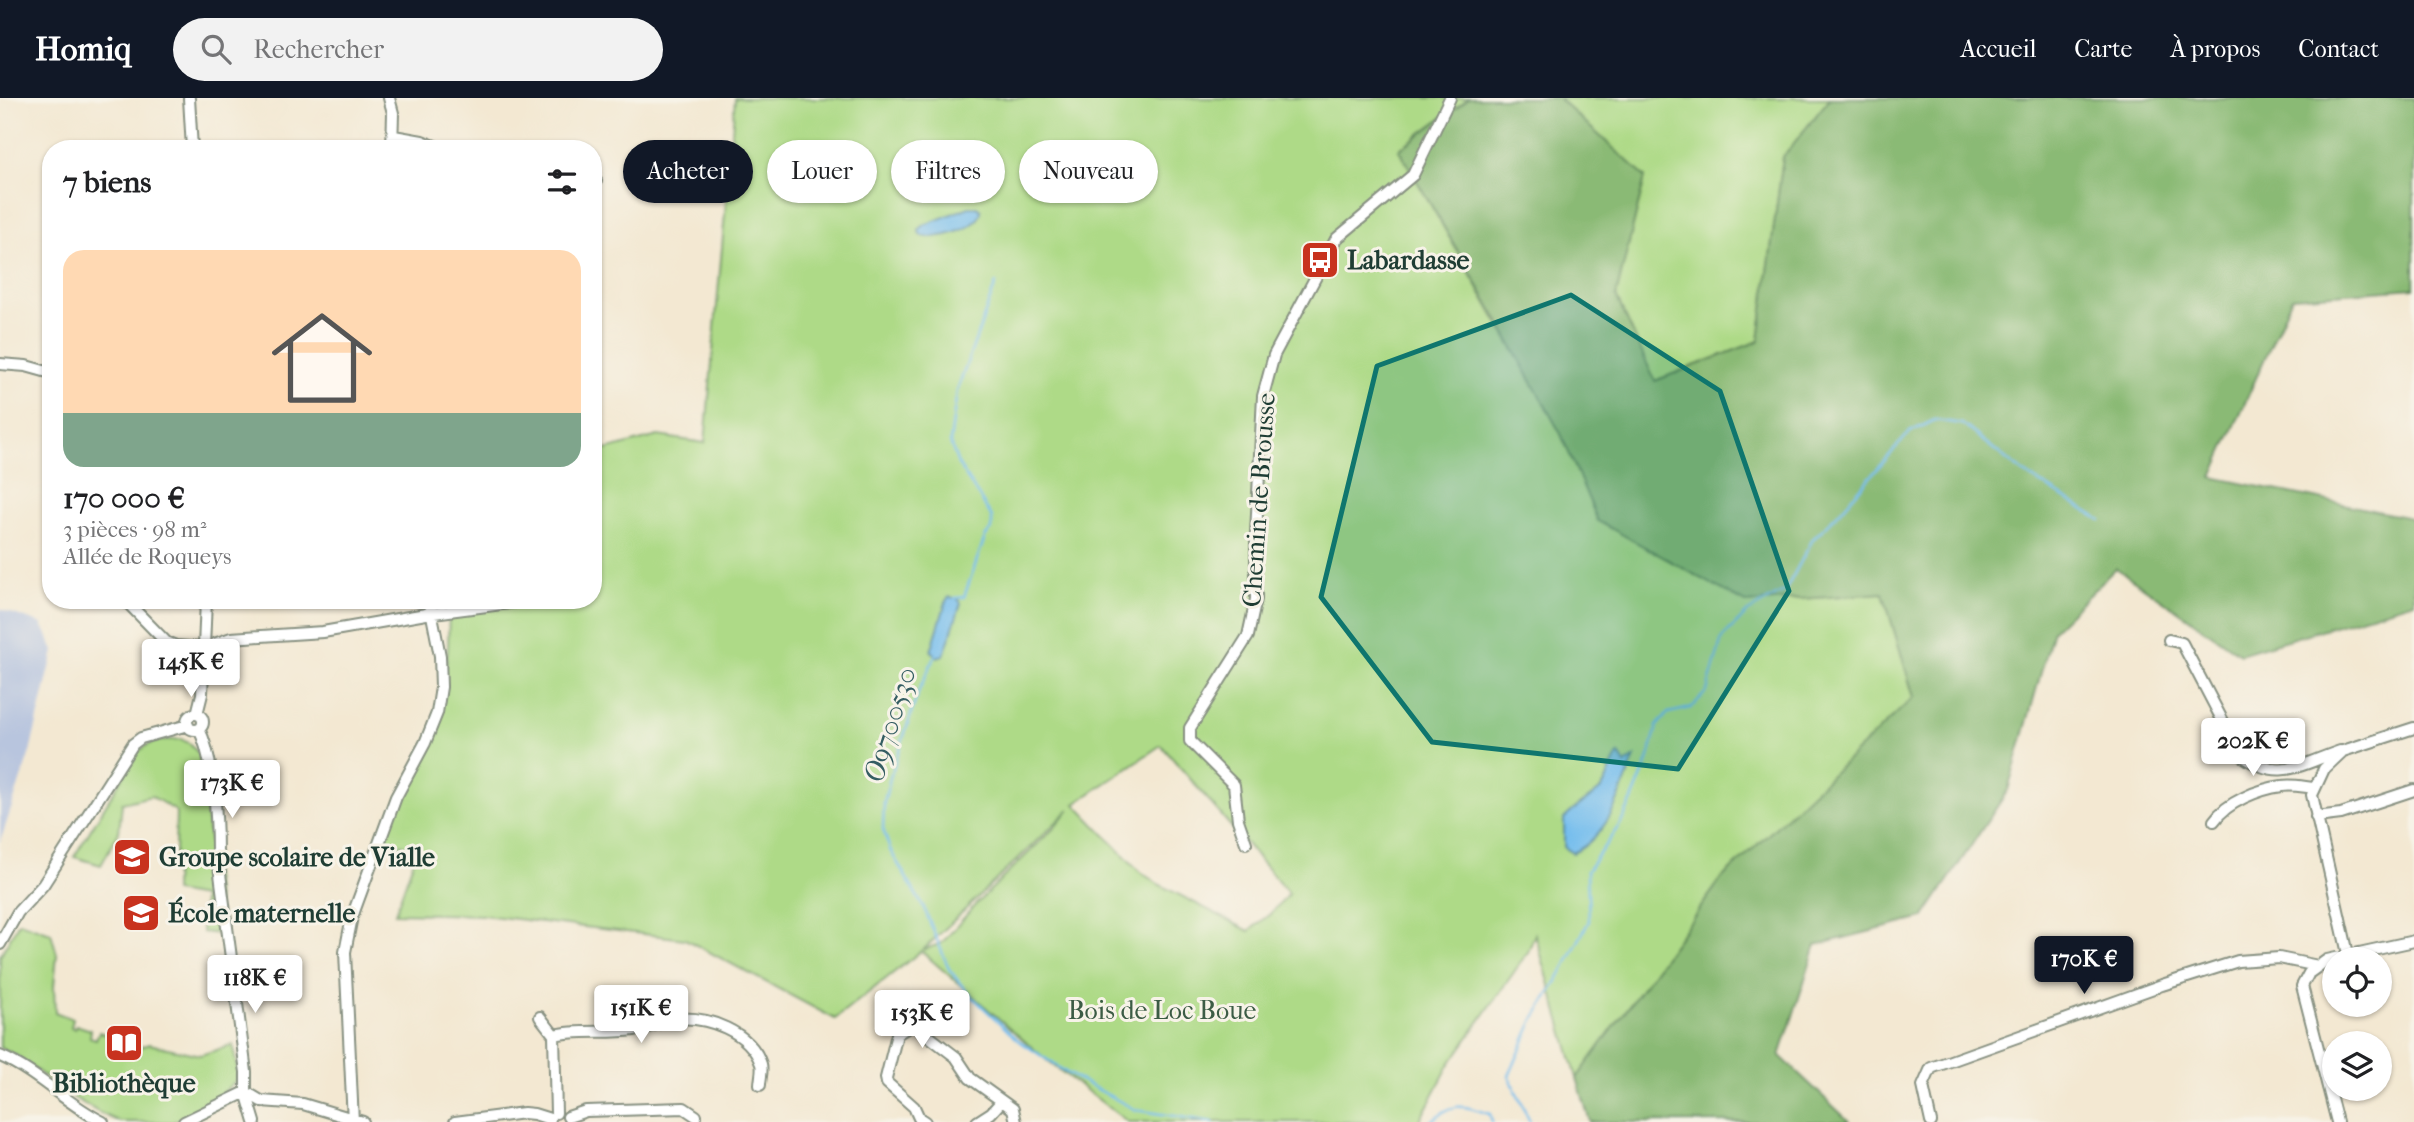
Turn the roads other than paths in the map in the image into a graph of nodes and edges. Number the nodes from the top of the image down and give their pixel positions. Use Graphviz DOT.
graph roads {
  1 [pos="189,98"];
  2 [pos="389,98"];
  3 [pos="1451,98"];
  4 [pos="394,136"];
  5 [pos="191,140"];
  6 [pos="393,140"];
  7 [pos="416,140"];
  8 [pos="0,364"];
  9 [pos="42,370"];
  10 [pos="134,609"];
  11 [pos="205,609"];
  12 [pos="431,609"];
  13 [pos="463,609"];
  14 [pos="432,613"];
  15 [pos="2169,640"];
  16 [pos="203,648"];
  17 [pos="197,714"];
  18 [pos="188,725"];
  19 [pos="2414,728"];
  20 [pos="199,729"];
  21 [pos="2343,751"];
  22 [pos="2301,764"];
  23 [pos="2316,786"];
  24 [pos="2414,790"];
  25 [pos="2316,817"];
  26 [pos="2214,821"];
  27 [pos="1246,843"];
  28 [pos="2414,940"];
  29 [pos="0,944"];
  30 [pos="2346,947"];
  31 [pos="2381,947"];
  32 [pos="2322,963"];
  33 [pos="2318,966"];
  34 [pos="540,1017"];
  35 [pos="554,1035"];
  36 [pos="0,1056"];
  37 [pos="760,1086"];
  38 [pos="246,1092"];
  39 [pos="1001,1102"];
  40 [pos="696,1116"];
  41 [pos="552,1118"];
  42 [pos="569,1120"];
  43 [pos="356,1121"];
  44 [pos="102,1122"];
  45 [pos="184,1122"];
  46 [pos="255,1122"];
  47 [pos="455,1122"];
  48 [pos="925,1122"];
  49 [pos="977,1122"];
  50 [pos="1016,1122"];
  51 [pos="1931,1122"];
  52 [pos="2337,1122"];
  1 -- 5 [label="street"];
  2 -- 4 [label="street"];
  3 -- 27 [label="street, Chemin de Brousse"];
  4 -- 6 [label="street"];
  4 -- 7 [label="street"];
  8 -- 9 [label="street"];
  10 -- 16 [label="street"];
  11 -- 16 [label="street"];
  12 -- 14 [label="street"];
  13 -- 14 [label="street"];
  14 -- 16 [label="street"];
  14 -- 43 [label="street"];
  15 -- 22 [label="street"];
  16 -- 17 [label="street"];
  17 -- 18 [label="street"];
  17 -- 20 [label="street"];
  18 -- 20 [label="street"];
  18 -- 29 [label="street"];
  19 -- 21 [label="street"];
  20 -- 38 [label="street"];
  21 -- 22 [label="street"];
  21 -- 23 [label="street"];
  22 -- 23 [label="street"];
  23 -- 25 [label="street"];
  23 -- 26 [label="street"];
  24 -- 25 [label="street"];
  25 -- 30 [label="street"];
  28 -- 31 [label="street"];
  32 -- 33 [label="street"];
  33 -- 51 [label="street"];
  33 -- 52 [label="street"];
  34 -- 35 [label="street"];
  35 -- 37 [label="street"];
  35 -- 41 [label="street"];
  36 -- 44 [label="street"];
  38 -- 43 [label="street"];
  38 -- 45 [label="street"];
  38 -- 46 [label="street"];
  39 -- 48 [label="street"];
  39 -- 49 [label="street"];
  39 -- 50 [label="street"];
  40 -- 42 [label="street"];
  41 -- 42 [label="street"];
  41 -- 47 [label="street"];
}
